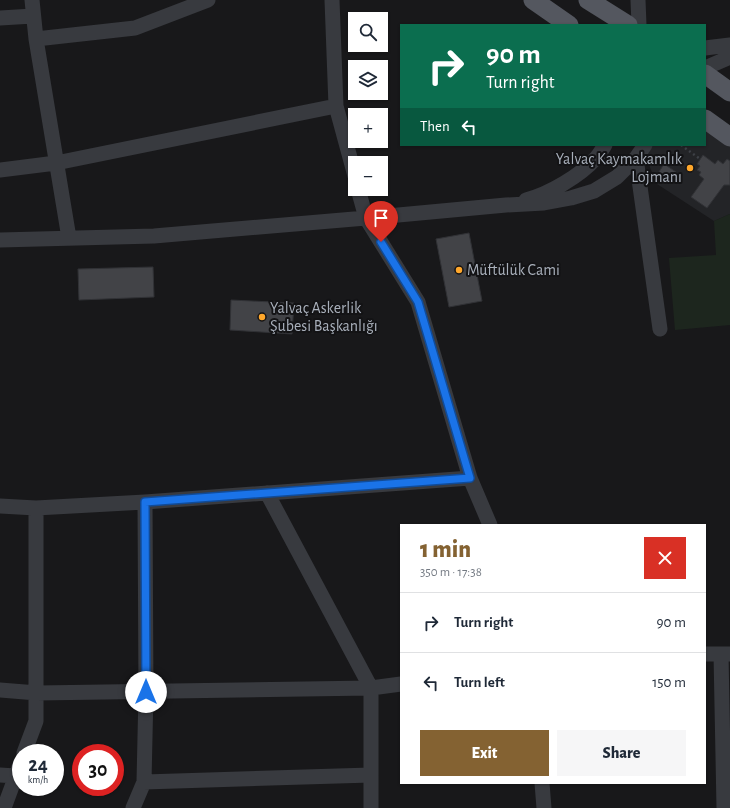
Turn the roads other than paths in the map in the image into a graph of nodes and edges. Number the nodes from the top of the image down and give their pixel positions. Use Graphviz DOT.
graph roads {
  1 [pos="32,0"];
  2 [pos="208,0"];
  3 [pos="332,0"];
  4 [pos="533,0"];
  5 [pos="588,0"];
  6 [pos="638,0"];
  7 [pos="33,16"];
  8 [pos="0,18"];
  9 [pos="567,24"];
  10 [pos="626,24"];
  11 [pos="639,24"];
  12 [pos="36,39"];
  13 [pos="730,45"];
  14 [pos="706,48"];
  15 [pos="730,57"];
  16 [pos="706,68"];
  17 [pos="706,75"];
  18 [pos="730,92"];
  19 [pos="336,106"];
  20 [pos="706,120"];
  21 [pos="730,137"];
  22 [pos="604,146"];
  23 [pos="644,146"];
  24 [pos="350,156"];
  25 [pos="636,158"];
  26 [pos="56,163"];
  27 [pos="0,170"];
  28 [pos="360,196"];
  29 [pos="506,205"];
  30 [pos="366,218"];
  31 [pos="69,238"];
  32 [pos="1,242"];
  33 [pos="660,329"];
  34 [pos="470,478"];
  35 [pos="266,493"];
  36 [pos="145,502"];
  37 [pos="2,505"];
  38 [pos="36,508"];
  39 [pos="490,524"];
  40 [pos="706,654"];
  41 [pos="725,654"];
  42 [pos="400,684"];
  43 [pos="371,688"];
  44 [pos="0,690"];
  45 [pos="146,692"];
  46 [pos="37,694"];
  47 [pos="27,744"];
  48 [pos="0,775"];
  49 [pos="371,775"];
  50 [pos="12,776"];
  51 [pos="144,782"];
  52 [pos="542,784"];
  53 [pos="12,785"];
  54 [pos="4,808"];
  55 [pos="133,808"];
  56 [pos="371,808"];
  57 [pos="544,808"];
  58 [pos="724,808"];
  1 -- 7 [label="street"];
  2 -- 12 [label="street"];
  3 -- 19 [label="street"];
  4 -- 9 [label="main road"];
  5 -- 10 [label="main road"];
  6 -- 11 [label="street"];
  7 -- 8 [label="street"];
  7 -- 12 [label="street"];
  12 -- 26 [label="street"];
  13 -- 14 [label="street"];
  15 -- 16 [label="street"];
  17 -- 18 [label="main road"];
  19 -- 24 [label="street"];
  19 -- 26 [label="street"];
  20 -- 21 [label="main road"];
  22 -- 29 [label="street"];
  23 -- 25 [label="street"];
  25 -- 29 [label="street"];
  25 -- 33 [label="street"];
  26 -- 27 [label="street"];
  26 -- 31 [label="street"];
  28 -- 30 [label="street"];
  29 -- 30 [label="street"];
  30 -- 31 [label="street"];
  30 -- 34 [label="street"];
  31 -- 32 [label="street"];
  34 -- 35 [label="street"];
  34 -- 39 [label="street"];
  35 -- 36 [label="street"];
  35 -- 43 [label="street"];
  36 -- 38 [label="street"];
  36 -- 45 [label="street"];
  37 -- 38 [label="street"];
  38 -- 46 [label="street"];
  40 -- 41 [label="street"];
  41 -- 58 [label="street"];
  42 -- 43 [label="street"];
  43 -- 45 [label="street"];
  43 -- 49 [label="street"];
  44 -- 46 [label="street"];
  45 -- 46 [label="street"];
  45 -- 51 [label="street"];
  46 -- 47 [label="street"];
  48 -- 50 [label="street"];
  49 -- 51 [label="street"];
  49 -- 56 [label="street"];
  51 -- 55 [label="street"];
  52 -- 57 [label="street"];
  53 -- 54 [label="street"];
}
